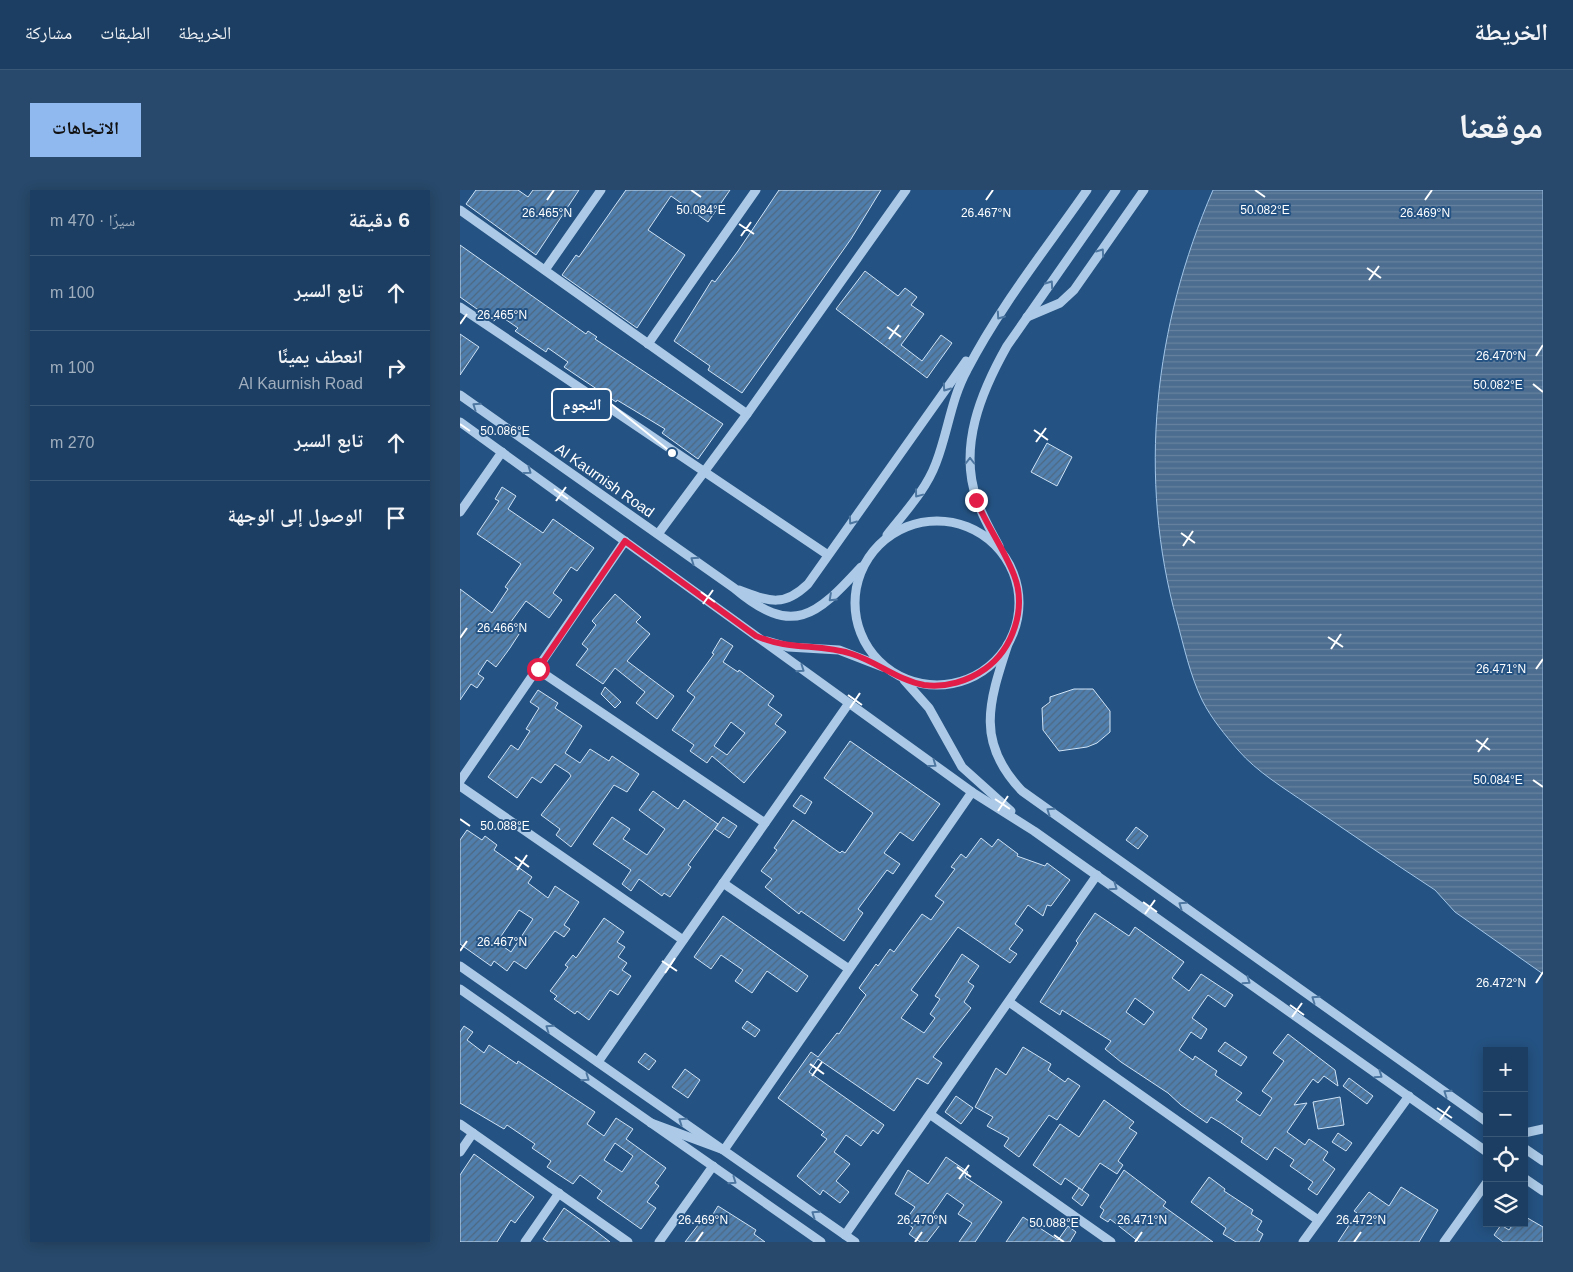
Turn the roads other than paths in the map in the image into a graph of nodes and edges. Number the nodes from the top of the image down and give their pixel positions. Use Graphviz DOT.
graph roads {
  1 [pos="601,190"];
  2 [pos="756,190"];
  3 [pos="906,190"];
  4 [pos="1087,190"];
  5 [pos="1116,190"];
  6 [pos="1144,190"];
  7 [pos="460,210"];
  8 [pos="545,270"];
  9 [pos="460,307"];
  10 [pos="1027,317"];
  11 [pos="986,336"];
  12 [pos="648,344"];
  13 [pos="460,395"];
  14 [pos="747,414"];
  15 [pos="460,422"];
  16 [pos="502,452"];
  17 [pos="704,472"];
  18 [pos="460,512"];
  19 [pos="658,534"];
  20 [pos="883,540"];
  21 [pos="625,541"];
  22 [pos="828,555"];
  23 [pos="1004,555"];
  24 [pos="865,563"];
  25 [pos="734,588"];
  26 [pos="756,636"];
  27 [pos="1008,644"];
  28 [pos="885,668"];
  29 [pos="538,669"];
  30 [pos="902,678"];
  31 [pos="849,703"];
  32 [pos="460,782"];
  33 [pos="460,786"];
  34 [pos="972,792"];
  35 [pos="765,823"];
  36 [pos="1034,831"];
  37 [pos="1097,875"];
  38 [pos="723,883"];
  39 [pos="683,940"];
  40 [pos="460,966"];
  41 [pos="849,969"];
  42 [pos="460,990"];
  43 [pos="1009,1002"];
  44 [pos="598,1062"];
  45 [pos="1409,1096"];
  46 [pos="931,1115"];
  47 [pos="1483,1119"];
  48 [pos="650,1123"];
  49 [pos="460,1124"];
  50 [pos="1543,1129"];
  51 [pos="1528,1132"];
  52 [pos="473,1133"];
  53 [pos="1483,1149"];
  54 [pos="724,1150"];
  55 [pos="1528,1151"];
  56 [pos="460,1152"];
  57 [pos="1543,1161"];
  58 [pos="713,1166"];
  59 [pos="1528,1181"];
  60 [pos="1483,1188"];
  61 [pos="1543,1192"];
  62 [pos="559,1193"];
  63 [pos="1318,1220"];
  64 [pos="845,1235"];
  65 [pos="525,1242"];
  66 [pos="628,1242"];
  67 [pos="659,1242"];
  68 [pos="821,1242"];
  69 [pos="855,1242"];
  70 [pos="1111,1242"];
  71 [pos="1303,1242"];
  72 [pos="1444,1242"];
  1 -- 8 [label="street"];
  2 -- 12 [label="street"];
  3 -- 14 [label="street"];
  4 -- 11 [label="street, one-way"];
  10 -- 5 [label="street, one-way"];
  10 -- 6 [label="street, one-way"];
  7 -- 8 [label="street"];
  8 -- 12 [label="street"];
  9 -- 17 [label="street"];
  23 -- 10 [label="street, one-way"];
  11 -- 20 [label="street, one-way"];
  11 -- 22 [label="street, one-way"];
  12 -- 14 [label="street"];
  19 -- 13 [label="street, Al Kaurnish Road, one-way"];
  14 -- 17 [label="street"];
  15 -- 16 [label="street"];
  16 -- 18 [label="street"];
  16 -- 21 [label="street, one-way"];
  17 -- 19 [label="street"];
  17 -- 22 [label="street"];
  25 -- 19 [label="street, Al Kaurnish Road, one-way"];
  20 -- 23 [label="street"];
  20 -- 24 [label="street"];
  21 -- 26 [label="street"];
  21 -- 29 [label="street"];
  22 -- 25 [label="street"];
  23 -- 27 [label="street"];
  24 -- 25 [label="street, one-way"];
  24 -- 28 [label="street"];
  26 -- 28 [label="street"];
  26 -- 31 [label="street, one-way"];
  27 -- 30 [label="street"];
  47 -- 27 [label="street, one-way"];
  28 -- 30 [label="street"];
  29 -- 32 [label="street"];
  29 -- 35 [label="street"];
  30 -- 36 [label="street"];
  31 -- 34 [label="street, one-way"];
  31 -- 35 [label="street"];
  33 -- 39 [label="street"];
  34 -- 36 [label="street"];
  34 -- 41 [label="street"];
  35 -- 38 [label="street"];
  36 -- 37 [label="street"];
  37 -- 43 [label="street"];
  37 -- 45 [label="street, one-way"];
  38 -- 39 [label="street"];
  38 -- 41 [label="street"];
  39 -- 44 [label="street"];
  44 -- 40 [label="street, one-way"];
  41 -- 54 [label="street"];
  42 -- 48 [label="street, one-way"];
  43 -- 46 [label="street"];
  43 -- 63 [label="street"];
  54 -- 44 [label="street, one-way"];
  45 -- 53 [label="street"];
  45 -- 63 [label="street"];
  46 -- 64 [label="street"];
  46 -- 70 [label="street"];
  48 -- 54 [label="street"];
  48 -- 58 [label="street"];
  49 -- 52 [label="street"];
  50 -- 51 [label="street"];
  52 -- 56 [label="street"];
  52 -- 62 [label="street"];
  64 -- 54 [label="street, one-way"];
  55 -- 57 [label="street"];
  58 -- 67 [label="street"];
  58 -- 68 [label="street, one-way"];
  59 -- 61 [label="street"];
  60 -- 72 [label="street"];
  62 -- 65 [label="street"];
  62 -- 66 [label="street"];
  63 -- 71 [label="street"];
  64 -- 69 [label="street"];
}
